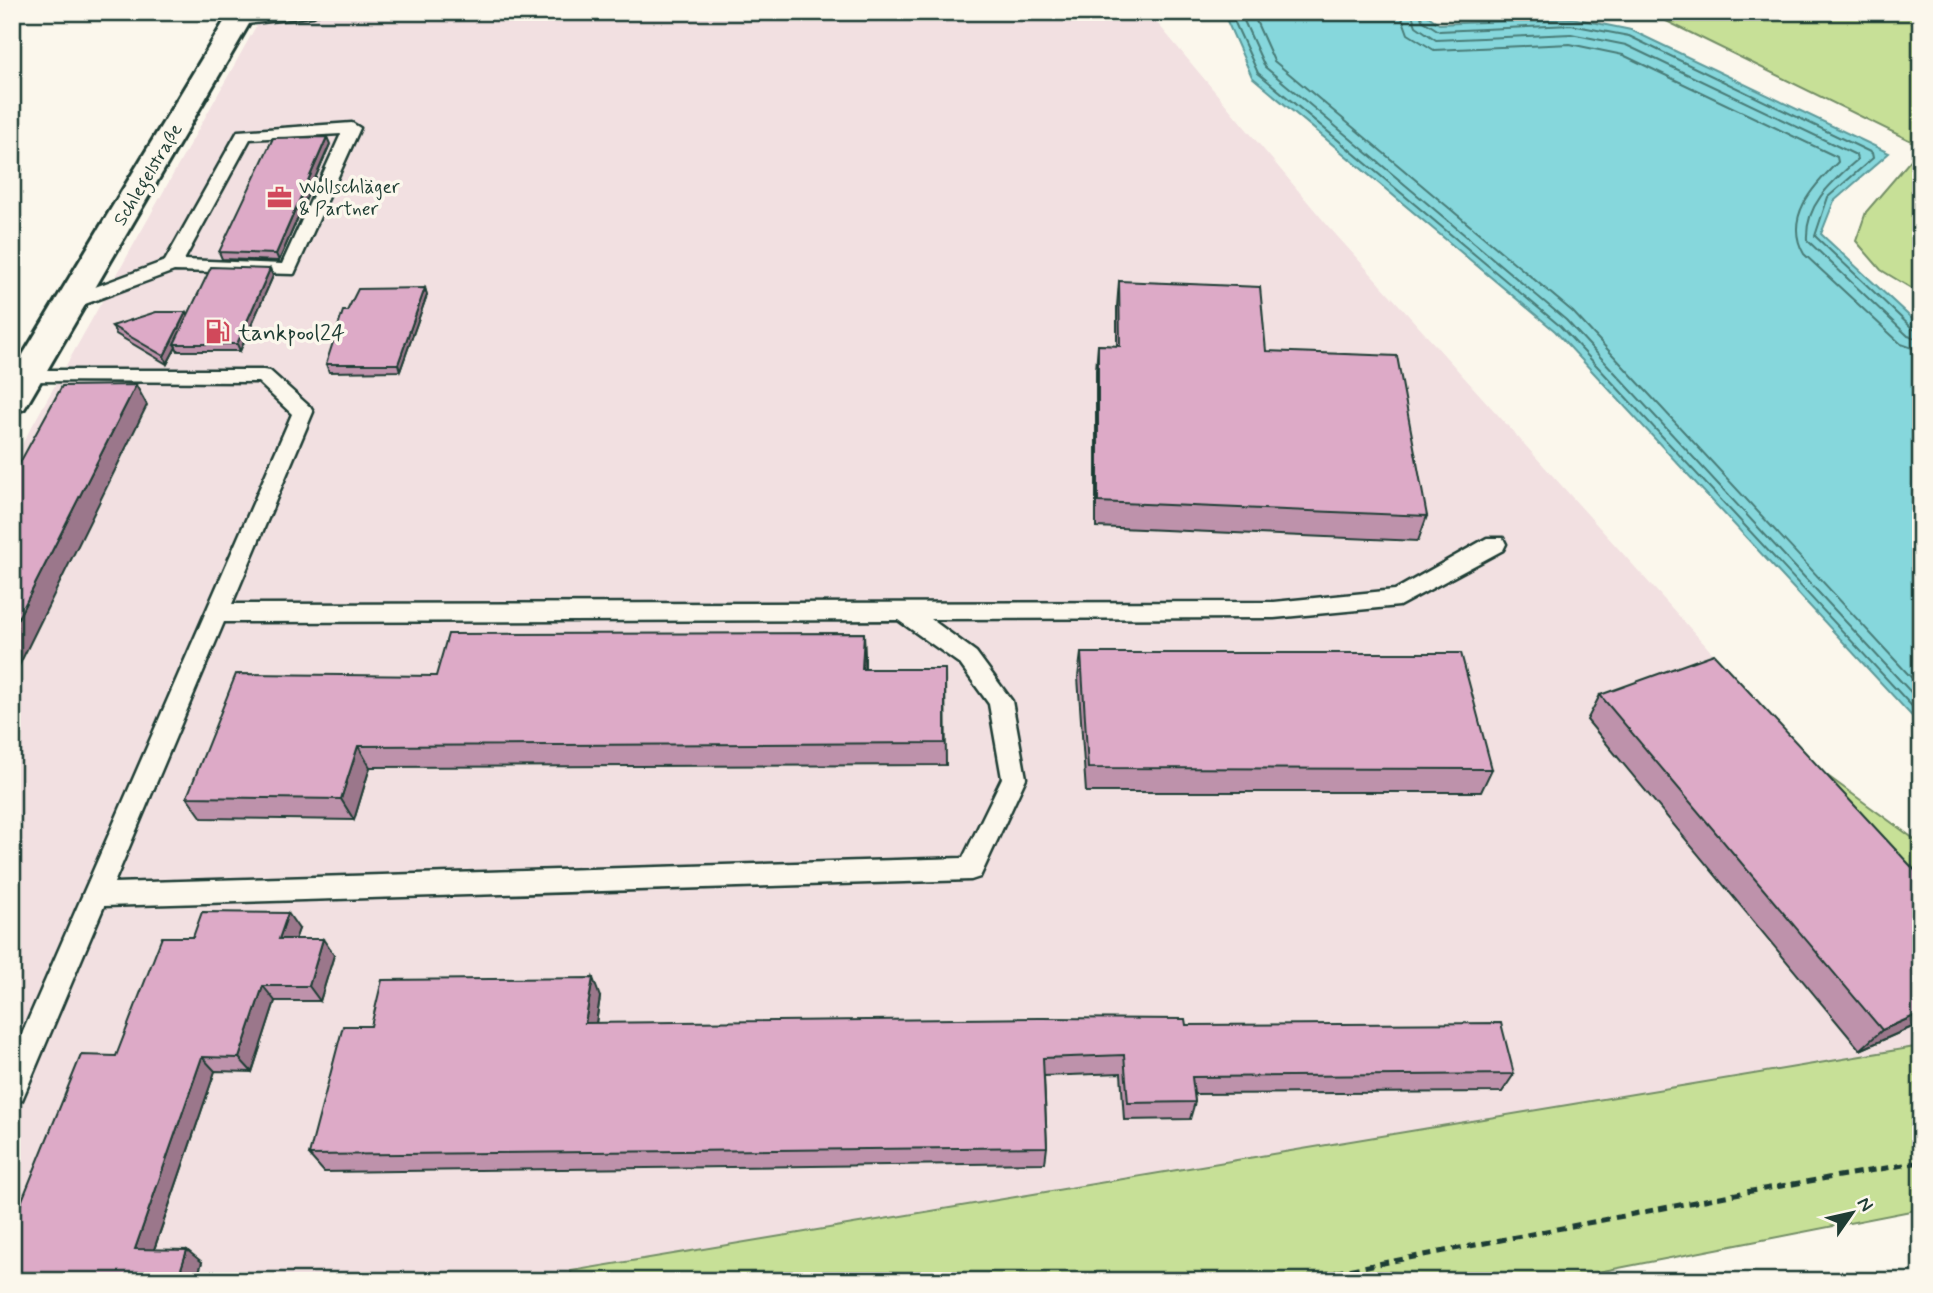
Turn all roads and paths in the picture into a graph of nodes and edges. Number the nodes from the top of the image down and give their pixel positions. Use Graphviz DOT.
graph roads {
  1 [pos="313,12"];
  2 [pos="241,16"];
  3 [pos="172,265"];
  4 [pos="70,303"];
  5 [pos="51,336"];
  6 [pos="12,337"];
  7 [pos="20,388"];
  8 [pos="1494,544"];
  9 [pos="217,613"];
  10 [pos="905,613"];
  11 [pos="96,895"];
  12 [pos="12,1090"];
  13 [pos="1921,1162"];
  14 [pos="1291,1281"];
  1 -- 2 [label="lane"];
  2 -- 4 [label="street, Schlegelstraße"];
  3 -- 3 [label="lane"];
  3 -- 4 [label="lane"];
  4 -- 5 [label="street, Schlegelstraße"];
  5 -- 6 [label="street"];
  5 -- 7 [label="street, Schlegelstraße"];
  7 -- 9 [label="lane"];
  8 -- 10 [label="lane"];
  9 -- 10 [label="lane"];
  9 -- 11 [label="lane"];
  10 -- 11 [label="lane"];
  11 -- 12 [label="lane"];
  13 -- 14 [label="path"];
}
